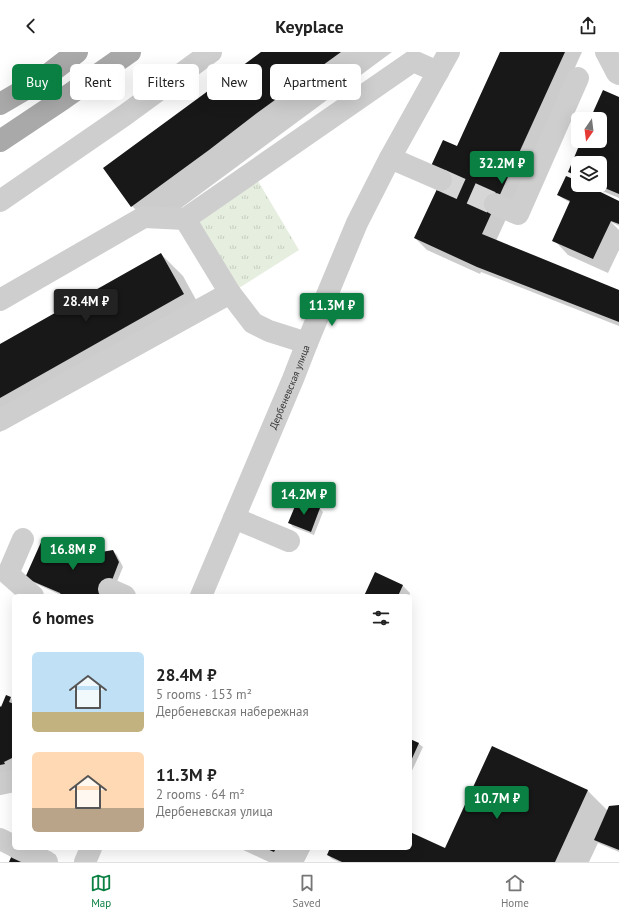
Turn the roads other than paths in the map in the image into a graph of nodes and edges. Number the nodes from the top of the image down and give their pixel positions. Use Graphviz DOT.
graph roads {
  1 [pos="77,52"];
  2 [pos="130,52"];
  3 [pos="449,52"];
  4 [pos="606,52"];
  5 [pos="209,53"];
  6 [pos="438,72"];
  7 [pos="619,74"];
  8 [pos="578,78"];
  9 [pos="0,104"];
  10 [pos="0,142"];
  11 [pos="390,158"];
  12 [pos="440,180"];
  13 [pos="0,201"];
  14 [pos="495,204"];
  15 [pos="185,219"];
  16 [pos="230,293"];
  17 [pos="0,300"];
  18 [pos="307,343"];
  19 [pos="0,420"];
  20 [pos="234,518"];
  21 [pos="23,539"];
  22 [pos="289,541"];
  23 [pos="31,594"];
  24 [pos="202,594"];
  25 [pos="12,781"];
  26 [pos="0,784"];
  27 [pos="0,840"];
  28 [pos="12,845"];
  29 [pos="21,850"];
  30 [pos="90,850"];
  31 [pos="47,862"];
  32 [pos="84,862"];
  1 -- 9 [label="main road"];
  2 -- 10 [label="main road"];
  3 -- 6 [label="street, Дербеневская улица"];
  4 -- 7 [label="street"];
  5 -- 13 [label="street"];
  6 -- 11 [label="street, Дербеневская улица"];
  6 -- 15 [label="street"];
  8 -- 14 [label="street"];
  11 -- 12 [label="street"];
  11 -- 18 [label="street, Дербеневская улица"];
  15 -- 16 [label="street"];
  15 -- 17 [label="street"];
  16 -- 18 [label="street"];
  16 -- 19 [label="street"];
  18 -- 20 [label="street, Дербеневская улица"];
  20 -- 22 [label="street"];
  20 -- 24 [label="street, Дербеневская улица"];
  21 -- 23 [label="street"];
  25 -- 26 [label="street"];
  27 -- 28 [label="street"];
  29 -- 31 [label="street"];
  30 -- 32 [label="street"];
}
